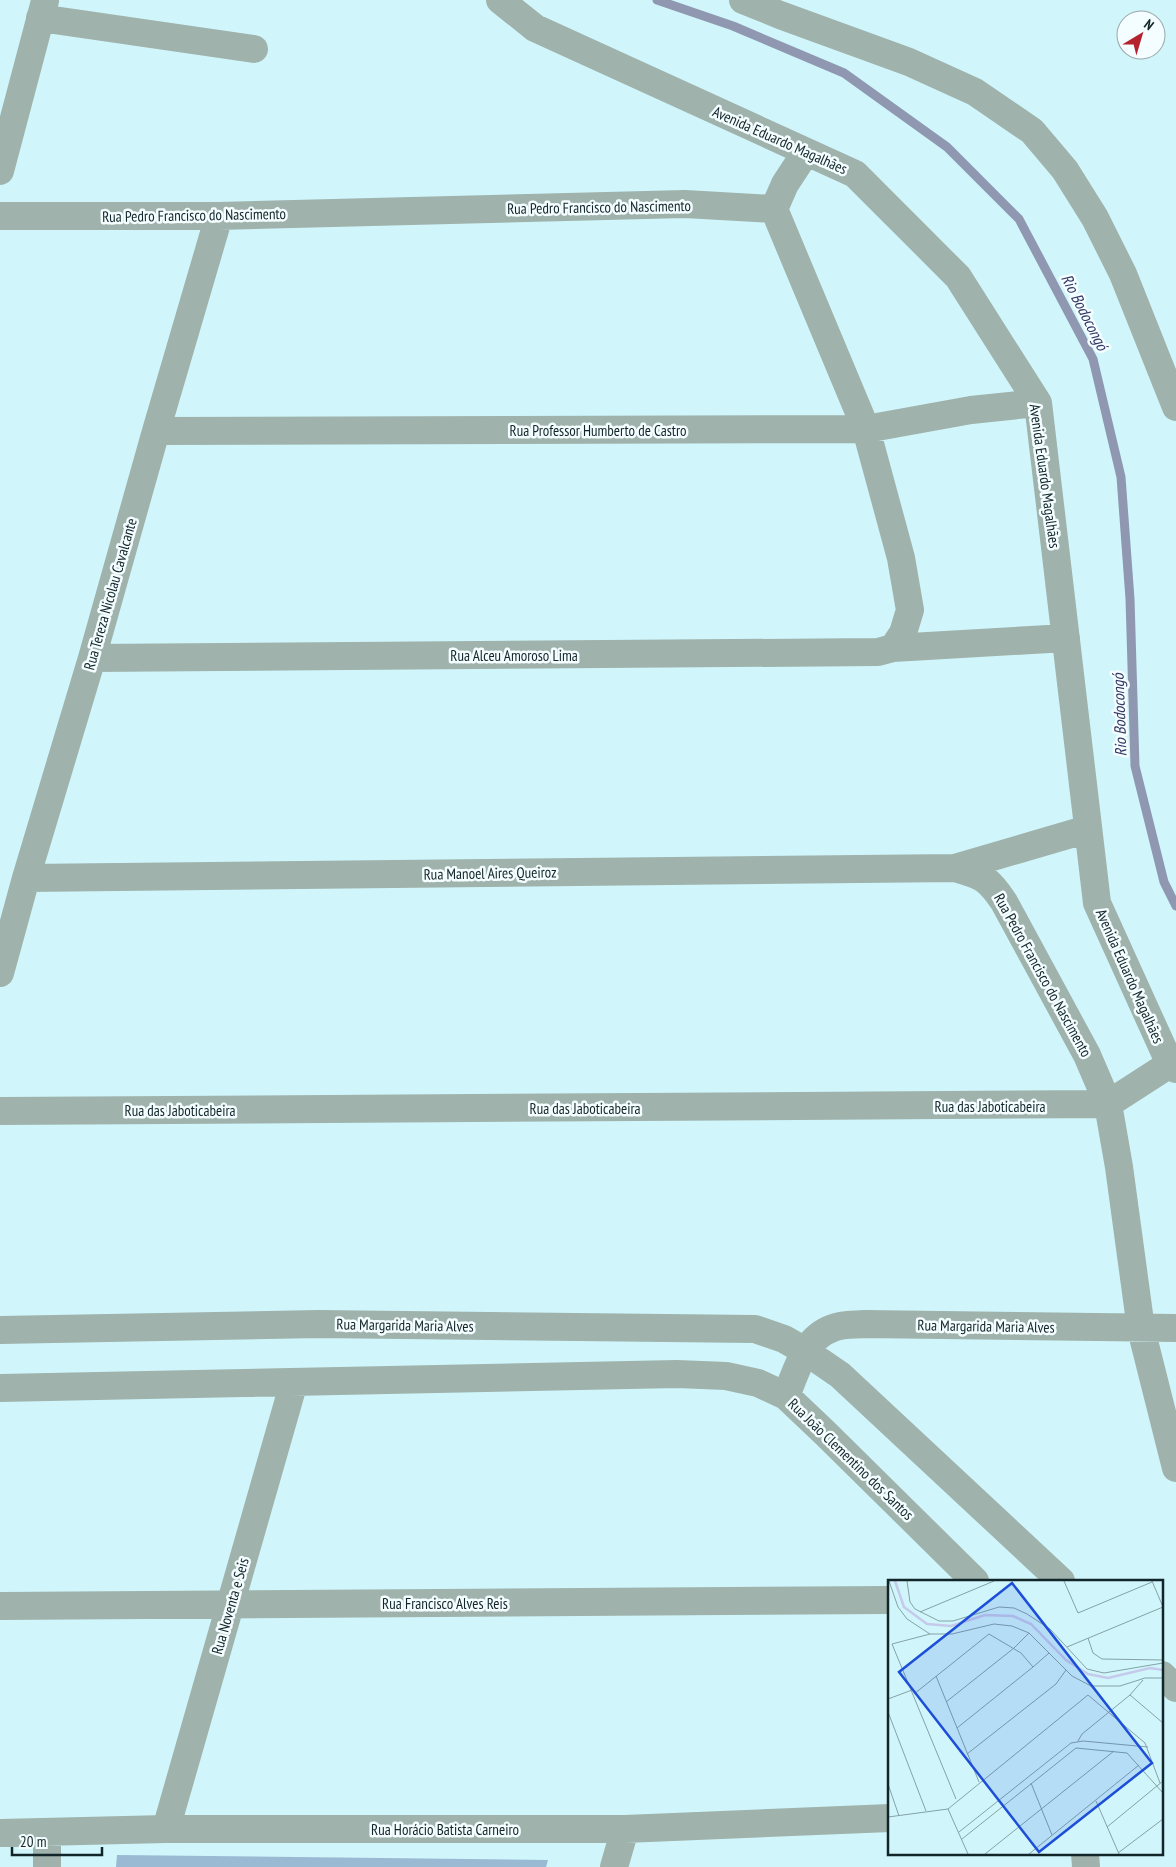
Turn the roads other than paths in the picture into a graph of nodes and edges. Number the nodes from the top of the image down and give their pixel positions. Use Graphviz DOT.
graph roads {
  1 [pos="500,0"];
  2 [pos="744,0"];
  3 [pos="42,9"];
  4 [pos="254,49"];
  5 [pos="806,152"];
  6 [pos="0,171"];
  7 [pos="774,209"];
  8 [pos="0,216"];
  9 [pos="219,216"];
  10 [pos="1038,403"];
  11 [pos="1176,407"];
  12 [pos="866,429"];
  13 [pos="156,431"];
  14 [pos="1066,638"];
  15 [pos="893,648"];
  16 [pos="92,658"];
  17 [pos="1088,828"];
  18 [pos="955,868"];
  19 [pos="26,878"];
  20 [pos="0,973"];
  21 [pos="1173,1067"];
  22 [pos="1108,1104"];
  23 [pos="0,1111"];
  24 [pos="1176,1328"];
  25 [pos="1141,1329"];
  26 [pos="0,1330"];
  27 [pos="805,1351"];
  28 [pos="294,1382"];
  29 [pos="0,1388"];
  30 [pos="786,1396"];
  31 [pos="1176,1468"];
  32 [pos="974,1580"];
  33 [pos="1060,1580"];
  34 [pos="888,1600"];
  35 [pos="230,1604"];
  36 [pos="0,1606"];
  37 [pos="1164,1677"];
  38 [pos="1176,1688"];
  39 [pos="888,1818"];
  40 [pos="166,1829"];
  41 [pos="625,1829"];
  42 [pos="0,1833"];
  43 [pos="46,1833"];
  44 [pos="1085,1854"];
  45 [pos="47,1867"];
  46 [pos="614,1867"];
  47 [pos="1086,1867"];
  1 -- 5 [label="street, Avenida Eduardo Magalhães"];
  2 -- 11 [label="street"];
  3 -- 4 [label="street"];
  3 -- 6 [label="street"];
  5 -- 7 [label="street"];
  5 -- 10 [label="street, Avenida Eduardo Magalhães"];
  7 -- 9 [label="street, Rua Pedro Francisco do Nascimento"];
  7 -- 12 [label="street"];
  8 -- 9 [label="street, Rua Pedro Francisco do Nascimento"];
  9 -- 13 [label="street, Rua Tereza Nicolau Cavalcante"];
  10 -- 12 [label="street, Rua Professor Humberto de Castro"];
  10 -- 14 [label="street, Avenida Eduardo Magalhães"];
  12 -- 13 [label="street, Rua Professor Humberto de Castro"];
  12 -- 15 [label="street"];
  13 -- 16 [label="street, Rua Tereza Nicolau Cavalcante"];
  14 -- 15 [label="street, Rua Alceu Amoroso Lima"];
  14 -- 17 [label="street, Avenida Eduardo Magalhães"];
  15 -- 16 [label="street, Rua Alceu Amoroso Lima"];
  16 -- 19 [label="street, Rua Tereza Nicolau Cavalcante"];
  17 -- 18 [label="street"];
  17 -- 21 [label="street, Avenida Eduardo Magalhães"];
  18 -- 19 [label="street, Rua Manoel Aires Queiroz"];
  18 -- 22 [label="street, Rua Pedro Francisco do Nascimento"];
  19 -- 20 [label="street, Rua Tereza Nicolau Cavalcante"];
  21 -- 22 [label="street"];
  22 -- 23 [label="street, Rua das Jaboticabeira"];
  22 -- 25 [label="street"];
  24 -- 25 [label="street, Rua Margarida Maria Alves"];
  25 -- 27 [label="street, Rua Margarida Maria Alves"];
  25 -- 31 [label="street"];
  26 -- 27 [label="street, Rua Margarida Maria Alves"];
  27 -- 30 [label="street"];
  27 -- 33 [label="street, Rua Margarida Maria Alves"];
  28 -- 29 [label="street"];
  28 -- 30 [label="street, Rua João Clementino dos Santos"];
  28 -- 35 [label="street, Rua Noventa e Seis"];
  30 -- 32 [label="street, Rua João Clementino dos Santos"];
  34 -- 35 [label="street, Rua Francisco Alves Reis"];
  35 -- 36 [label="street, Rua Francisco Alves Reis"];
  35 -- 40 [label="street, Rua Noventa e Seis"];
  37 -- 38 [label="street"];
  39 -- 41 [label="street, Rua Horácio Batista Carneiro"];
  40 -- 41 [label="street, Rua Horácio Batista Carneiro"];
  40 -- 43 [label="street, Rua Horácio Batista Carneiro"];
  41 -- 46 [label="street"];
  42 -- 43 [label="street, Rua Horácio Batista Carneiro"];
  43 -- 45 [label="street"];
  44 -- 47 [label="street"];
}
